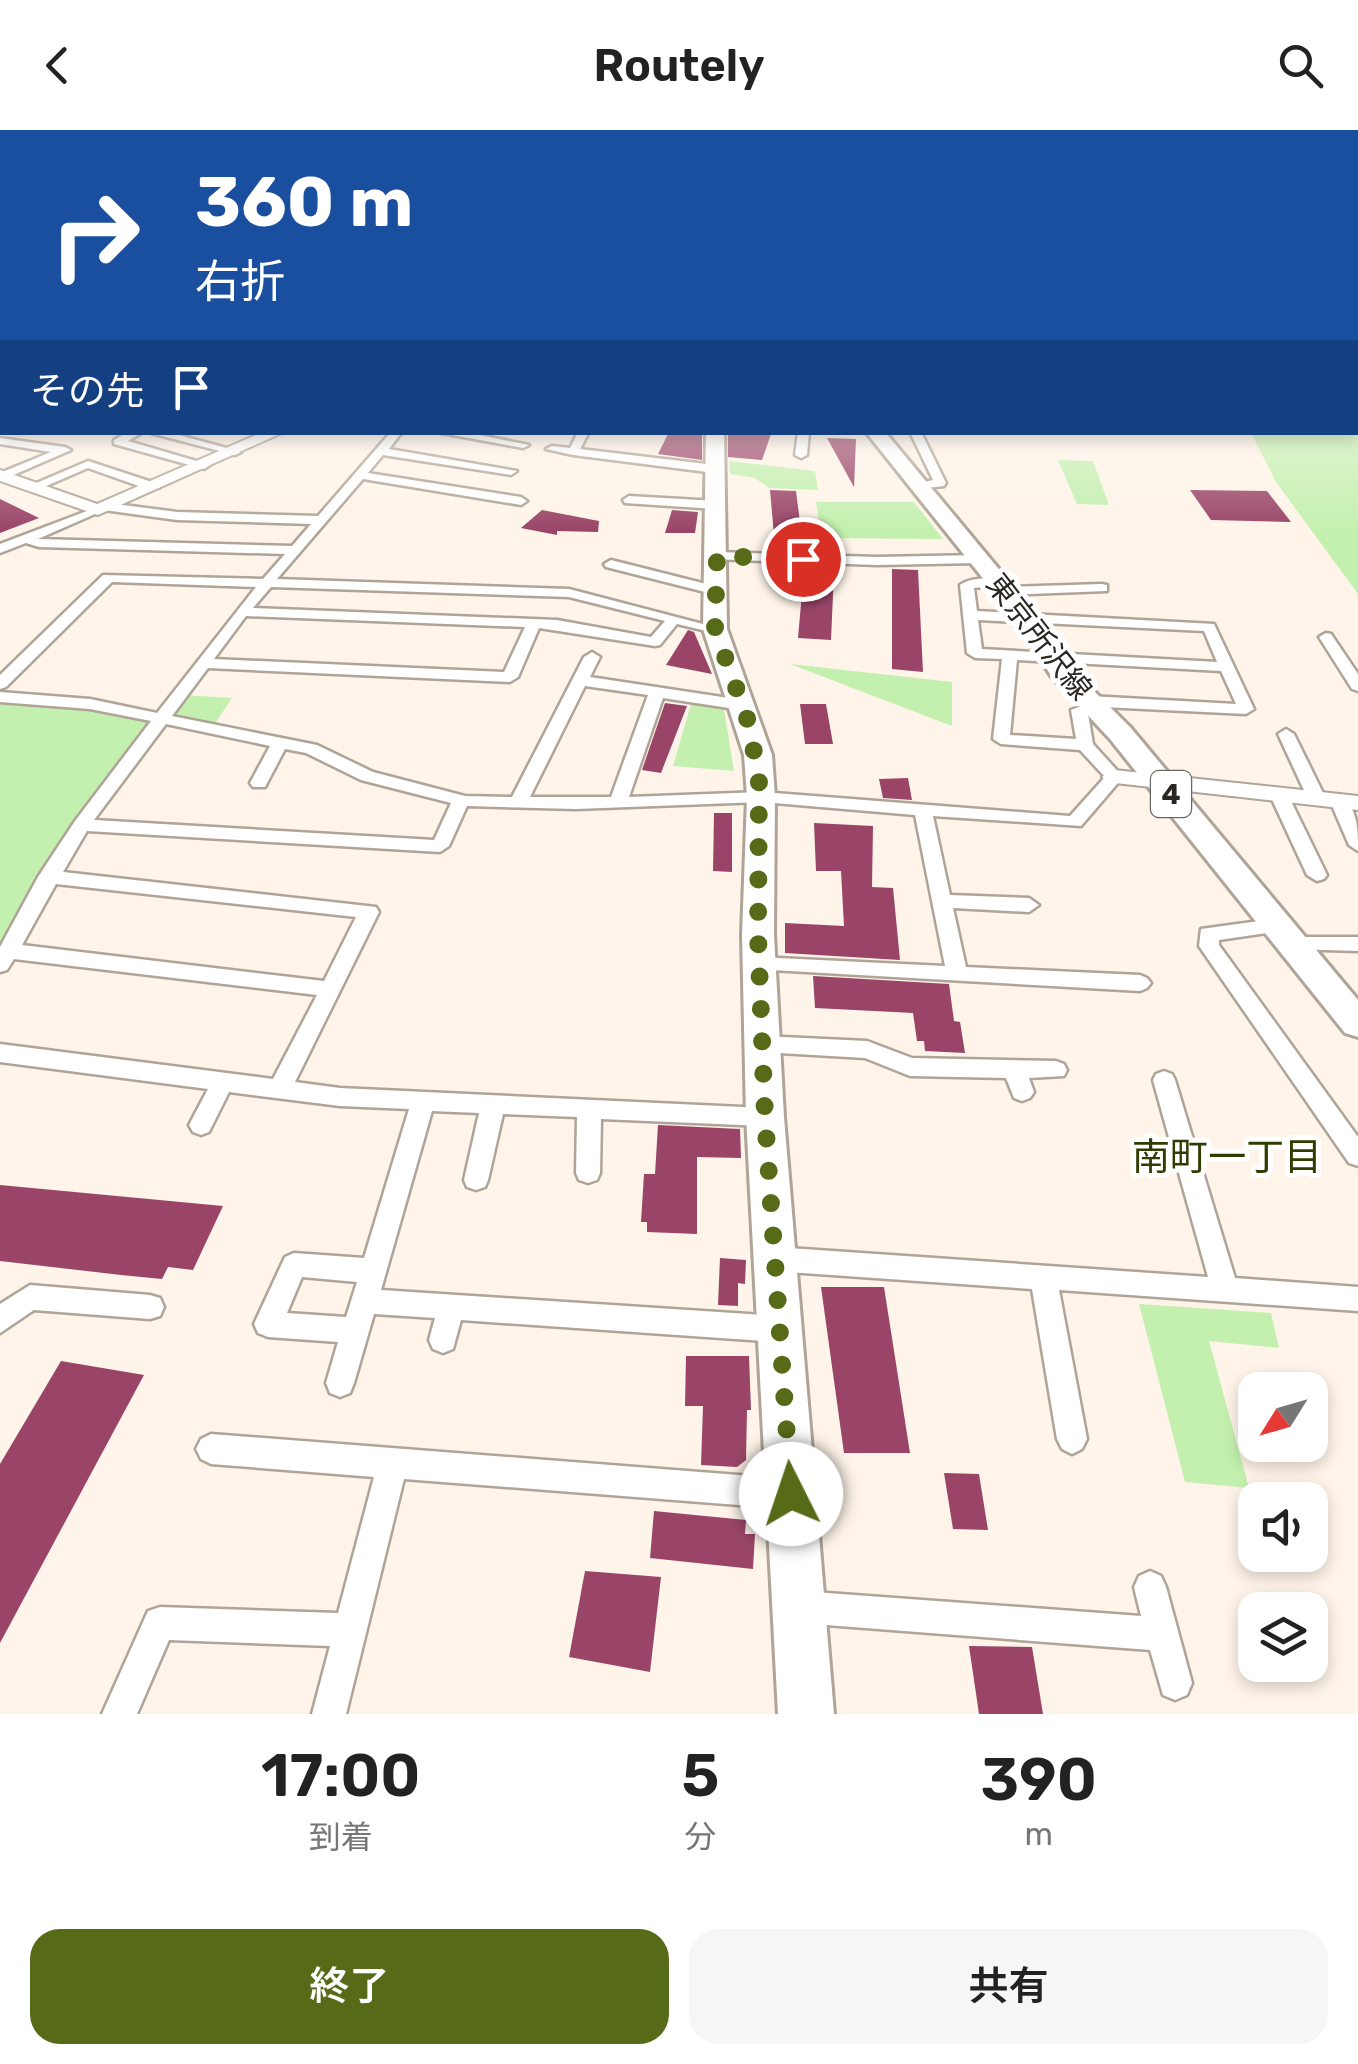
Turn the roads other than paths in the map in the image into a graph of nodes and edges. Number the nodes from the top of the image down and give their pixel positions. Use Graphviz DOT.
graph roads {
  1 [pos="132,435"];
  2 [pos="163,435"];
  3 [pos="272,435"];
  4 [pos="394,435"];
  5 [pos="477,435"];
  6 [pos="582,435"];
  7 [pos="714,435"];
  8 [pos="804,435"];
  9 [pos="876,435"];
  10 [pos="916,435"];
  11 [pos="526,439"];
  12 [pos="0,441"];
  13 [pos="552,448"];
  14 [pos="381,451"];
  15 [pos="235,452"];
  16 [pos="573,452"];
  17 [pos="800,456"];
  18 [pos="204,465"];
  19 [pos="715,469"];
  20 [pos="511,471"];
  21 [pos="361,475"];
  22 [pos="1,476"];
  23 [pos="918,486"];
  24 [pos="33,487"];
  25 [pos="154,487"];
  26 [pos="495,497"];
  27 [pos="629,500"];
  28 [pos="521,501"];
  29 [pos="716,505"];
  30 [pos="103,508"];
  31 [pos="322,520"];
  32 [pos="25,540"];
  33 [pos="0,549"];
  34 [pos="297,550"];
  35 [pos="717,556"];
  36 [pos="611,564"];
  37 [pos="1092,569"];
  38 [pos="993,578"];
  39 [pos="266,582"];
  40 [pos="716,590"];
  41 [pos="242,612"];
  42 [pos="971,616"];
  43 [pos="1025,618"];
  44 [pos="673,620"];
  45 [pos="534,623"];
  46 [pos="715,629"];
  47 [pos="1326,637"];
  48 [pos="1010,656"];
  49 [pos="592,658"];
  50 [pos="1050,658"];
  51 [pos="202,663"];
  52 [pos="1226,667"];
  53 [pos="580,680"];
  54 [pos="0,684"];
  55 [pos="1358,686"];
  56 [pos="656,692"];
  57 [pos="0,697"];
  58 [pos="742,704"];
  59 [pos="1092,705"];
  60 [pos="162,719"];
  61 [pos="1286,734"];
  62 [pos="280,743"];
  63 [pos="1084,745"];
  64 [pos="1114,776"];
  65 [pos="1160,782"];
  66 [pos="259,783"];
  67 [pos="1279,795"];
  68 [pos="761,797"];
  69 [pos="461,800"];
  70 [pos="519,801"];
  71 [pos="1338,801"];
  72 [pos="618,802"];
  73 [pos="922,810"];
  74 [pos="81,825"];
  75 [pos="1358,845"];
  76 [pos="1317,875"];
  77 [pos="48,877"];
  78 [pos="942,902"];
  79 [pos="1029,905"];
  80 [pos="1288,935"];
  81 [pos="1358,944"];
  82 [pos="5,958"];
  83 [pos="759,964"];
  84 [pos="956,974"];
  85 [pos="1140,983"];
  86 [pos="330,990"];
  87 [pos="1358,1024"];
  88 [pos="762,1044"];
  89 [pos="0,1052"];
  90 [pos="1056,1070"];
  91 [pos="1164,1080"];
  92 [pos="222,1082"];
  93 [pos="280,1089"];
  94 [pos="424,1100"];
  95 [pos="494,1104"];
  96 [pos="589,1108"];
  97 [pos="765,1117"];
  98 [pos="201,1125"];
  99 [pos="1358,1156"];
  100 [pos="588,1173"];
  101 [pos="476,1180"];
  102 [pos="774,1259"];
  103 [pos="374,1271"];
  104 [pos="1043,1278"];
  105 [pos="1225,1289"];
  106 [pos="1358,1299"];
  107 [pos="365,1301"];
  108 [pos="150,1307"];
  109 [pos="451,1307"];
  110 [pos="0,1320"];
  111 [pos="780,1328"];
  112 [pos="356,1332"];
  113 [pos="443,1340"];
  114 [pos="340,1383"];
  115 [pos="1072,1439"];
  116 [pos="212,1449"];
  117 [pos="393,1464"];
  118 [pos="791,1494"];
  119 [pos="1150,1587"];
  120 [pos="798,1606"];
  121 [pos="351,1630"];
  122 [pos="1162,1634"];
  123 [pos="1175,1683"];
  124 [pos="119,1714"];
  125 [pos="329,1714"];
  126 [pos="806,1714"];
  1 -- 18 [label="street"];
  2 -- 15 [label="street"];
  3 -- 15 [label="street"];
  4 -- 14 [label="street"];
  5 -- 11 [label="street"];
  6 -- 16 [label="street"];
  7 -- 19 [label="main road"];
  8 -- 17 [label="street"];
  9 -- 23 [label="main road, 東京所沢線 / 4"];
  10 -- 23 [label="street"];
  11 -- 20 [label="street"];
  12 -- 22 [label="street"];
  13 -- 16 [label="street"];
  14 -- 20 [label="street"];
  14 -- 21 [label="street"];
  15 -- 18 [label="street"];
  16 -- 19 [label="street"];
  18 -- 25 [label="street"];
  19 -- 29 [label="main road"];
  20 -- 26 [label="street"];
  21 -- 26 [label="street"];
  21 -- 31 [label="street"];
  22 -- 24 [label="street"];
  23 -- 38 [label="main road, 東京所沢線 / 4"];
  24 -- 25 [label="street"];
  24 -- 30 [label="street"];
  25 -- 30 [label="street"];
  26 -- 28 [label="street"];
  27 -- 29 [label="street"];
  29 -- 35 [label="main road"];
  30 -- 31 [label="street"];
  30 -- 32 [label="street"];
  31 -- 34 [label="street"];
  32 -- 33 [label="street"];
  32 -- 34 [label="street"];
  34 -- 39 [label="street"];
  35 -- 38 [label="street"];
  35 -- 40 [label="main road"];
  36 -- 40 [label="street"];
  37 -- 38 [label="street"];
  38 -- 42 [label="street"];
  38 -- 43 [label="main road, 東京所沢線 / 4"];
  39 -- 41 [label="street"];
  39 -- 44 [label="street"];
  39 -- 54 [label="street"];
  40 -- 46 [label="main road"];
  41 -- 45 [label="street"];
  41 -- 51 [label="street"];
  42 -- 43 [label="street"];
  42 -- 48 [label="street"];
  43 -- 50 [label="main road, 東京所沢線 / 4"];
  43 -- 52 [label="street"];
  44 -- 45 [label="street"];
  44 -- 46 [label="street"];
  45 -- 51 [label="street"];
  46 -- 58 [label="main road"];
  47 -- 55 [label="street"];
  48 -- 50 [label="street"];
  48 -- 63 [label="street"];
  49 -- 53 [label="street"];
  50 -- 52 [label="street"];
  50 -- 59 [label="main road, 東京所沢線 / 4"];
  51 -- 60 [label="street"];
  52 -- 59 [label="street"];
  53 -- 56 [label="street"];
  53 -- 70 [label="street"];
  56 -- 58 [label="street"];
  56 -- 72 [label="street"];
  57 -- 60 [label="street"];
  58 -- 68 [label="main road"];
  59 -- 63 [label="street"];
  59 -- 65 [label="main road, 東京所沢線 / 4"];
  60 -- 62 [label="street"];
  60 -- 74 [label="street"];
  61 -- 71 [label="street"];
  62 -- 66 [label="street"];
  62 -- 69 [label="street"];
  63 -- 64 [label="street"];
  64 -- 65 [label="street"];
  64 -- 73 [label="street"];
  65 -- 67 [label="street"];
  65 -- 80 [label="main road, 東京所沢線 / 4"];
  67 -- 71 [label="street"];
  67 -- 76 [label="street"];
  68 -- 72 [label="street"];
  68 -- 73 [label="street"];
  68 -- 83 [label="main road"];
  69 -- 70 [label="street"];
  69 -- 74 [label="street"];
  70 -- 72 [label="street"];
  71 -- 75 [label="street"];
  73 -- 78 [label="street"];
  74 -- 77 [label="street"];
  77 -- 82 [label="street"];
  77 -- 86 [label="street"];
  78 -- 79 [label="street"];
  78 -- 84 [label="street"];
  80 -- 81 [label="street"];
  80 -- 87 [label="main road, 東京所沢線 / 4"];
  80 -- 99 [label="street"];
  82 -- 86 [label="street"];
  83 -- 84 [label="street"];
  83 -- 88 [label="main road"];
  84 -- 85 [label="street"];
  86 -- 93 [label="street"];
  88 -- 90 [label="street"];
  88 -- 97 [label="main road"];
  89 -- 92 [label="street"];
  91 -- 105 [label="street"];
  92 -- 93 [label="street"];
  92 -- 98 [label="street"];
  93 -- 94 [label="street"];
  94 -- 95 [label="street"];
  94 -- 103 [label="street"];
  95 -- 96 [label="street"];
  95 -- 101 [label="street"];
  96 -- 97 [label="street"];
  96 -- 100 [label="street"];
  97 -- 102 [label="main road"];
  102 -- 104 [label="street"];
  102 -- 111 [label="main road"];
  103 -- 107 [label="street"];
  103 -- 112 [label="street"];
  104 -- 105 [label="street"];
  104 -- 115 [label="street"];
  105 -- 106 [label="street"];
  107 -- 109 [label="street"];
  107 -- 112 [label="street"];
  108 -- 110 [label="street"];
  109 -- 111 [label="street"];
  109 -- 113 [label="street"];
  111 -- 118 [label="main road"];
  112 -- 114 [label="street"];
  116 -- 117 [label="street"];
  117 -- 118 [label="street"];
  117 -- 121 [label="street"];
  118 -- 120 [label="main road"];
  119 -- 122 [label="street"];
  120 -- 122 [label="street"];
  120 -- 126 [label="main road"];
  121 -- 124 [label="street"];
  121 -- 125 [label="street"];
  122 -- 123 [label="street"];
}
